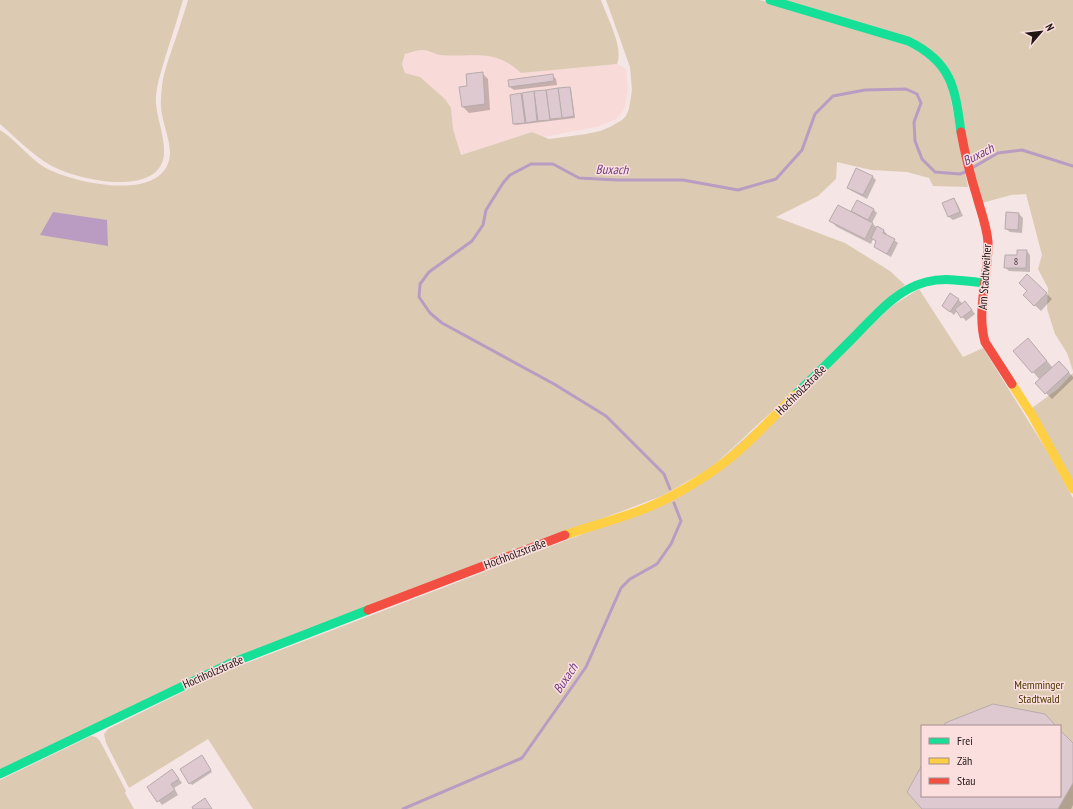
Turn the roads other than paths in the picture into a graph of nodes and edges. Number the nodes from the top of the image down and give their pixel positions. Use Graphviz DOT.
graph roads {
  1 [pos="770,0"];
  2 [pos="984,283"];
  3 [pos="1073,489"];
  4 [pos="0,774"];
  1 -- 2 [label="street, Am Stadtweiher"];
  2 -- 3 [label="street, Am Stadtweiher"];
  2 -- 4 [label="street, Hochholzstraße"];
}
